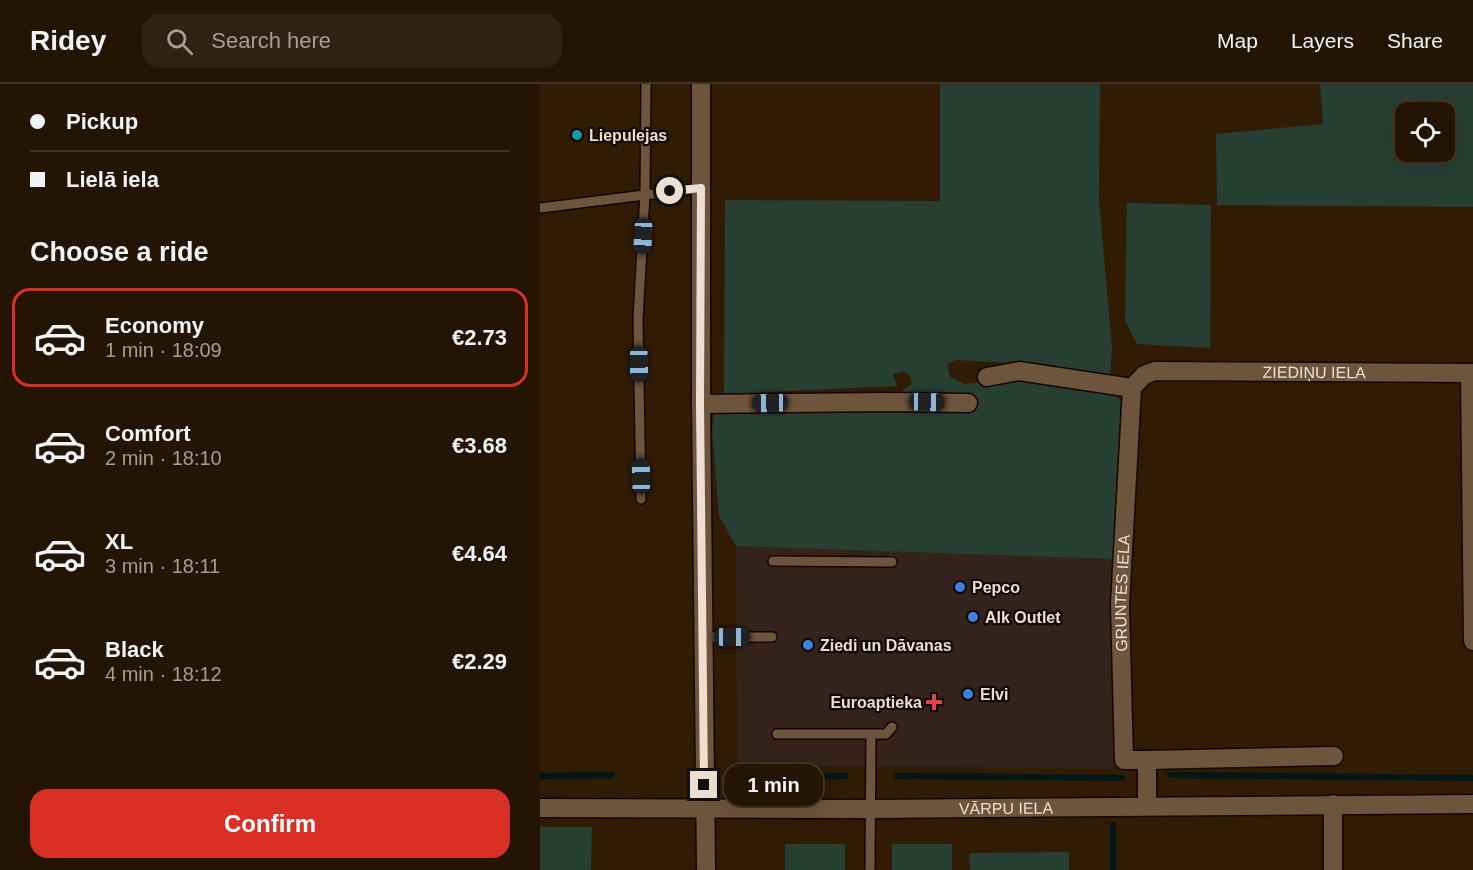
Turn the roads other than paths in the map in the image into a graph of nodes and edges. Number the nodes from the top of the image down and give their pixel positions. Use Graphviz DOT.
graph roads {
  1 [pos="646,84"];
  2 [pos="701,84"];
  3 [pos="701,188"];
  4 [pos="645,194"];
  5 [pos="540,208"];
  6 [pos="1472,373"];
  7 [pos="987,377"];
  8 [pos="1132,388"];
  9 [pos="968,403"];
  10 [pos="700,404"];
  11 [pos="641,499"];
  12 [pos="773,561"];
  13 [pos="892,562"];
  14 [pos="702,637"];
  15 [pos="772,637"];
  16 [pos="1473,641"];
  17 [pos="892,727"];
  18 [pos="777,734"];
  19 [pos="871,734"];
  20 [pos="1334,756"];
  21 [pos="1147,760"];
  22 [pos="1333,804"];
  23 [pos="1473,804"];
  24 [pos="1147,806"];
  25 [pos="540,808"];
  26 [pos="704,808"];
  27 [pos="870,809"];
  28 [pos="706,870"];
  29 [pos="870,870"];
  30 [pos="1334,870"];
  1 -- 4 [label="lane"];
  2 -- 3 [label="street"];
  3 -- 4 [label="lane"];
  3 -- 10 [label="street"];
  4 -- 5 [label="lane"];
  4 -- 11 [label="lane"];
  6 -- 8 [label="street, ZIEDIŅU IELA"];
  6 -- 16 [label="street"];
  7 -- 8 [label="street"];
  8 -- 21 [label="street, GRUNTES IELA"];
  9 -- 10 [label="street"];
  10 -- 14 [label="street"];
  12 -- 13 [label="lane"];
  14 -- 15 [label="lane"];
  14 -- 26 [label="street"];
  17 -- 19 [label="lane"];
  18 -- 19 [label="lane"];
  19 -- 27 [label="lane"];
  20 -- 21 [label="street"];
  21 -- 24 [label="street"];
  22 -- 23 [label="street, VĀRPU IELA"];
  22 -- 24 [label="street, VĀRPU IELA"];
  22 -- 30 [label="street"];
  24 -- 27 [label="street, VĀRPU IELA"];
  25 -- 26 [label="street, VĀRPU IELA"];
  26 -- 27 [label="street, VĀRPU IELA"];
  26 -- 28 [label="street"];
  27 -- 29 [label="lane"];
}
